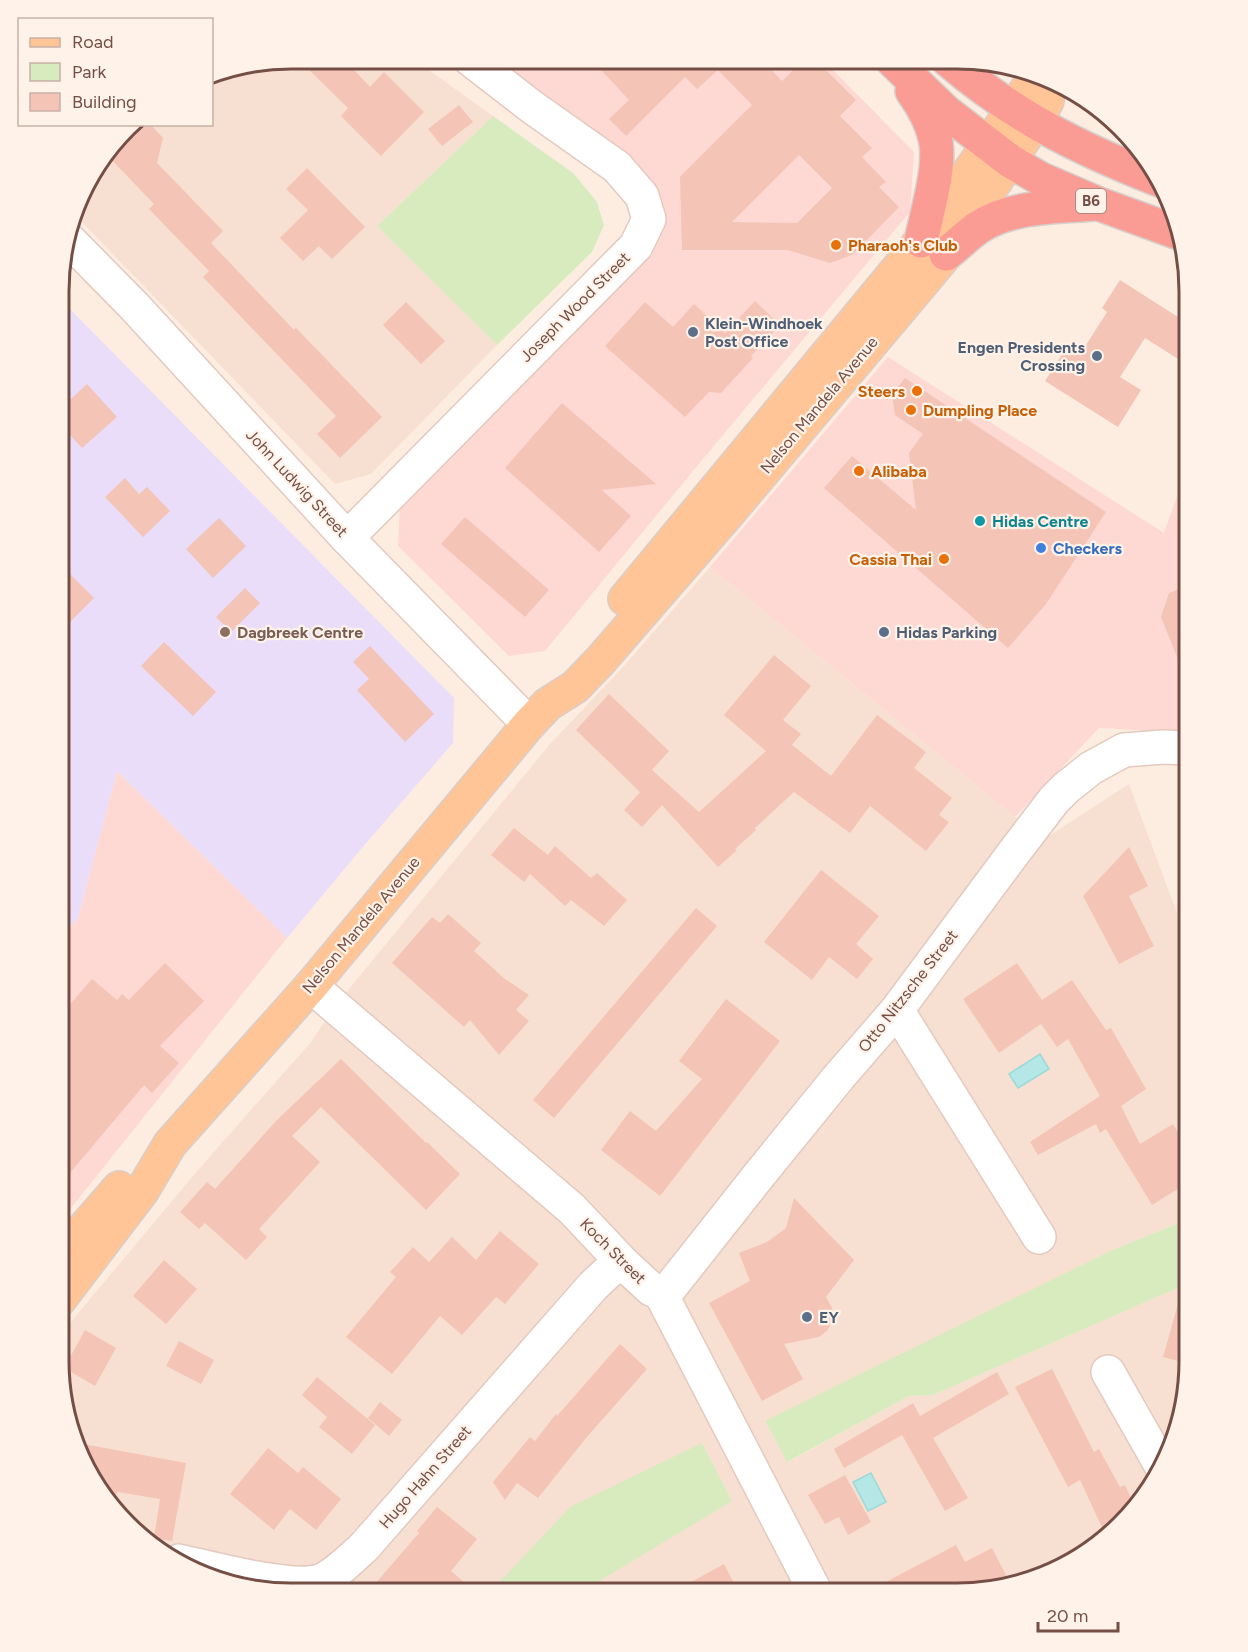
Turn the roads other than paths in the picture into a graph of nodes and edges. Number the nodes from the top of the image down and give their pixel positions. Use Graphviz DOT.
graph roads {
  1 [pos="483,69"];
  2 [pos="898,69"];
  3 [pos="901,69"];
  4 [pos="958,69"];
  5 [pos="1034,83"];
  6 [pos="1048,89"];
  7 [pos="1024,116"];
  8 [pos="999,153"];
  9 [pos="1146,174"];
  10 [pos="1099,204"];
  11 [pos="1170,230"];
  12 [pos="74,245"];
  13 [pos="934,248"];
  14 [pos="347,538"];
  15 [pos="539,714"];
  16 [pos="1179,748"];
  17 [pos="311,986"];
  18 [pos="897,1010"];
  19 [pos="170,1144"];
  20 [pos="1039,1237"];
  21 [pos="69,1246"];
  22 [pos="623,1263"];
  23 [pos="69,1287"];
  24 [pos="661,1294"];
  25 [pos="1108,1371"];
  26 [pos="1157,1458"];
  27 [pos="209,1567"];
  28 [pos="300,1583"];
  29 [pos="300,1583"];
  30 [pos="811,1583"];
  1 -- 14 [label="street, Joseph Wood Street"];
  2 -- 13 [label="highway"];
  3 -- 8 [label="highway, B6"];
  4 -- 7 [label="highway"];
  5 -- 7 [label="main road, Nelson Mandela Avenue"];
  6 -- 7 [label="main road, Nelson Mandela Avenue"];
  7 -- 8 [label="main road, Nelson Mandela Avenue"];
  7 -- 9 [label="highway"];
  8 -- 10 [label="highway, B6"];
  8 -- 13 [label="main road, Nelson Mandela Avenue"];
  10 -- 11 [label="highway, B6"];
  10 -- 13 [label="highway"];
  12 -- 14 [label="street, John Ludwig Street"];
  13 -- 15 [label="main road, Nelson Mandela Avenue"];
  14 -- 15 [label="street, John Ludwig Street"];
  15 -- 17 [label="main road, Nelson Mandela Avenue"];
  16 -- 18 [label="street, Otto Nitzsche Street"];
  17 -- 19 [label="main road, Nelson Mandela Avenue"];
  17 -- 22 [label="street, Koch Street"];
  18 -- 20 [label="street"];
  18 -- 24 [label="street, Otto Nitzsche Street"];
  19 -- 21 [label="main road, Nelson Mandela Avenue"];
  19 -- 23 [label="main road, Nelson Mandela Avenue"];
  22 -- 24 [label="street, Koch Street"];
  22 -- 29 [label="street, Hugo Hahn Street"];
  24 -- 30 [label="street, Koch Street"];
  25 -- 26 [label="street"];
  27 -- 28 [label="street, Hugo Hahn Street"];
}
